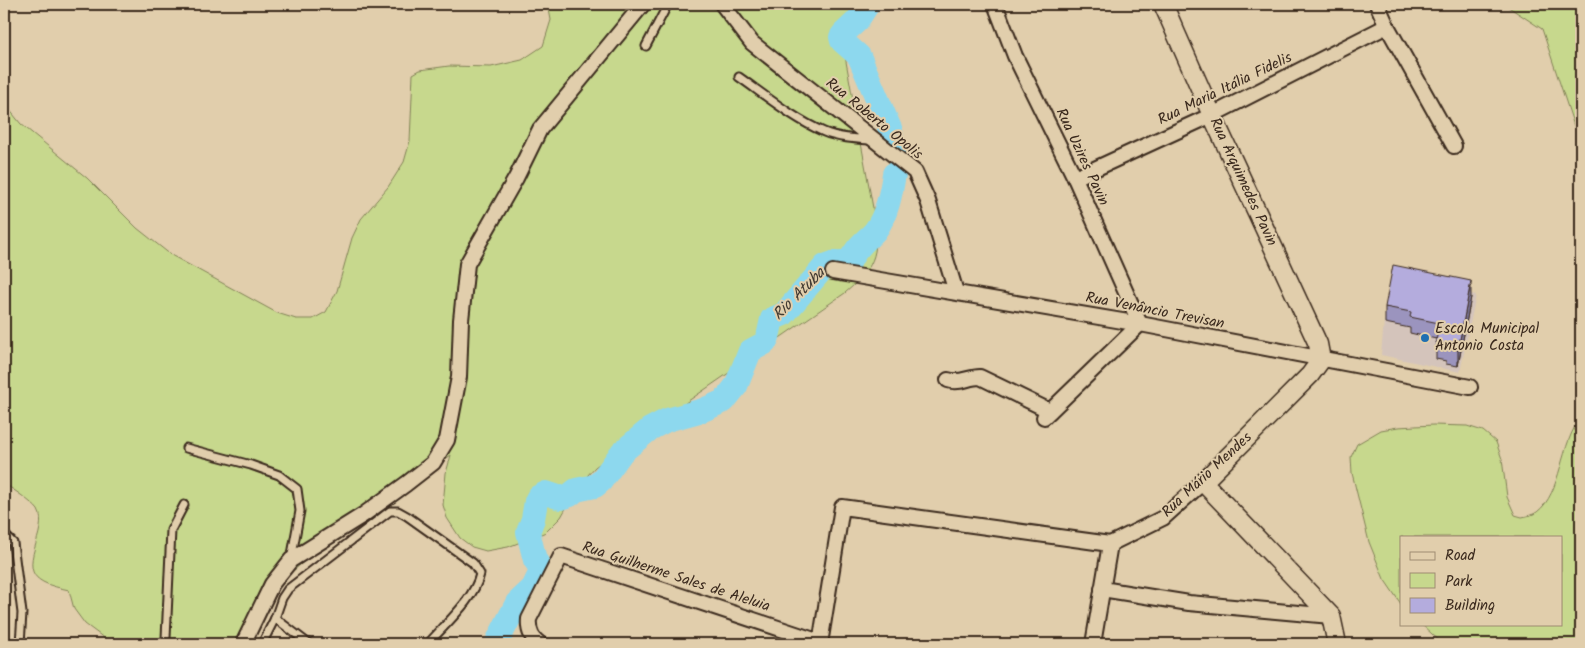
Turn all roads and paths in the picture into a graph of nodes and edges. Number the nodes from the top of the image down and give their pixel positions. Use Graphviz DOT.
graph roads {
  1 [pos="644,4"];
  2 [pos="668,4"];
  3 [pos="722,4"];
  4 [pos="995,4"];
  5 [pos="1164,4"];
  6 [pos="1378,4"];
  7 [pos="1387,26"];
  8 [pos="646,46"];
  9 [pos="739,78"];
  10 [pos="1212,115"];
  11 [pos="876,141"];
  12 [pos="1454,146"];
  13 [pos="1075,178"];
  14 [pos="834,272"];
  15 [pos="956,292"];
  16 [pos="1140,324"];
  17 [pos="1321,360"];
  18 [pos="948,380"];
  19 [pos="1470,387"];
  20 [pos="186,448"];
  21 [pos="1204,482"];
  22 [pos="184,505"];
  23 [pos="4,534"];
  24 [pos="1110,544"];
  25 [pos="291,560"];
  26 [pos="1102,589"];
  27 [pos="1331,616"];
  28 [pos="275,618"];
  29 [pos="820,643"];
  30 [pos="20,644"];
  31 [pos="164,644"];
  32 [pos="243,644"];
  33 [pos="262,644"];
  34 [pos="309,644"];
  35 [pos="428,644"];
  36 [pos="540,644"];
  37 [pos="1092,644"];
  38 [pos="1337,644"];
  1 -- 25 [label="street"];
  2 -- 8 [label="lane"];
  3 -- 11 [label="street, Rua Roberto Opolis"];
  4 -- 13 [label="street, Rua Uzires Pavin"];
  5 -- 10 [label="street, Rua Arquimedes Pavin"];
  6 -- 7 [label="street"];
  7 -- 10 [label="street, Rua Maria Itália Fidelis"];
  7 -- 12 [label="street"];
  9 -- 11 [label="lane"];
  10 -- 13 [label="street, Rua Maria Itália Fidelis"];
  10 -- 17 [label="street, Rua Arquimedes Pavin"];
  11 -- 15 [label="street, Rua Roberto Opolis"];
  13 -- 16 [label="street, Rua Uzires Pavin"];
  14 -- 15 [label="street, Rua Venâncio Trevisan"];
  15 -- 16 [label="street, Rua Venâncio Trevisan"];
  16 -- 17 [label="street, Rua Venâncio Trevisan"];
  16 -- 18 [label="street"];
  17 -- 19 [label="street, Rua Venâncio Trevisan"];
  17 -- 21 [label="street, Rua Mário Mendes"];
  20 -- 25 [label="lane"];
  21 -- 24 [label="street, Rua Mário Mendes"];
  21 -- 27 [label="street"];
  22 -- 31 [label="lane"];
  23 -- 30 [label="lane"];
  24 -- 26 [label="street"];
  24 -- 29 [label="street"];
  25 -- 32 [label="street"];
  26 -- 27 [label="street"];
  26 -- 37 [label="street"];
  27 -- 38 [label="street"];
  28 -- 33 [label="lane"];
  28 -- 34 [label="lane"];
  28 -- 35 [label="lane"];
  29 -- 36 [label="street, Rua Guilherme Sales de Aleluia"];
}
